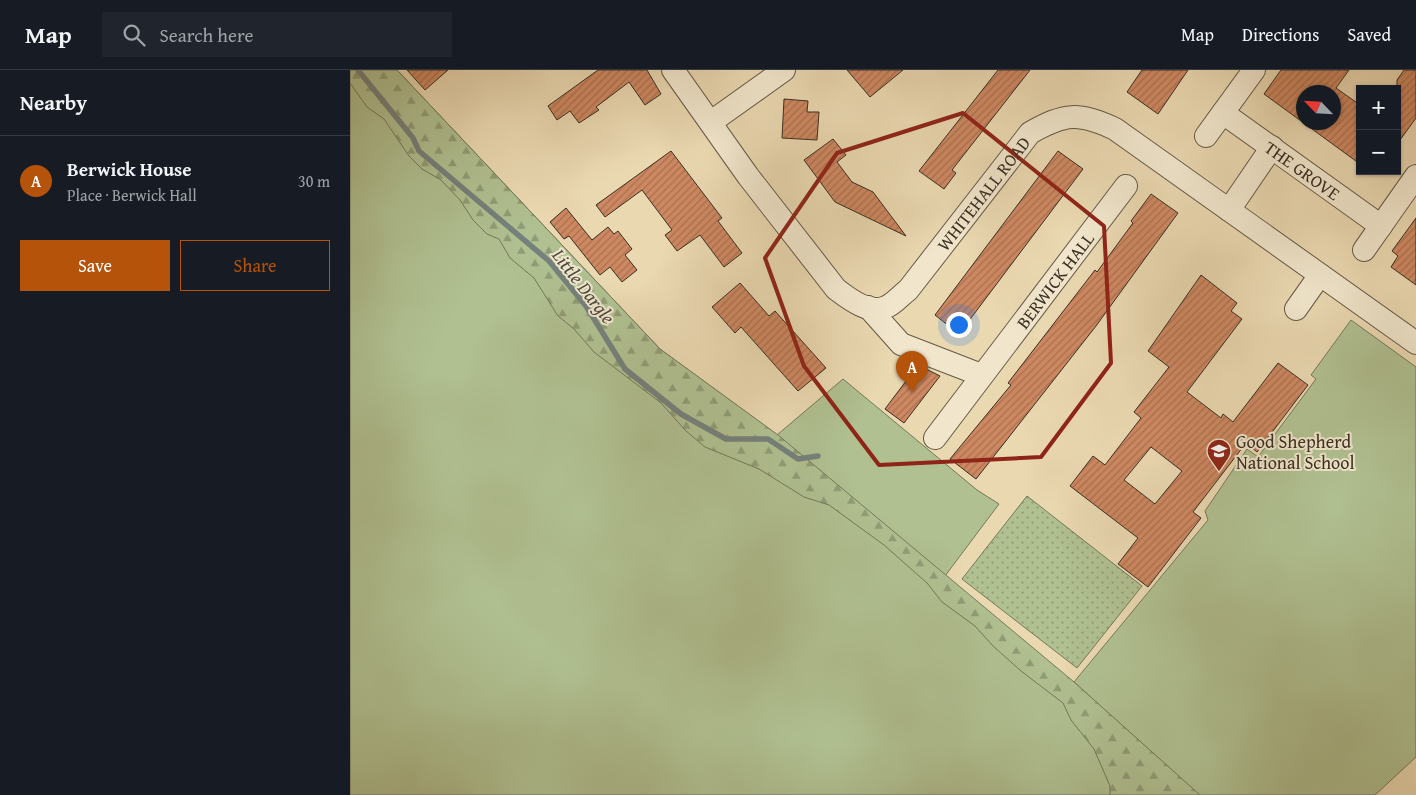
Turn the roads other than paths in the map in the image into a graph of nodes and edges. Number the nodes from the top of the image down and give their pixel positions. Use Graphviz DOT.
graph roads {
  1 [pos="673,70"];
  2 [pos="784,70"];
  3 [pos="1254,70"];
  4 [pos="1223,113"];
  5 [pos="711,122"];
  6 [pos="1206,136"];
  7 [pos="1272,147"];
  8 [pos="1416,176"];
  9 [pos="1126,186"];
  10 [pos="1229,210"];
  11 [pos="1381,226"];
  12 [pos="1364,250"];
  13 [pos="1320,275"];
  14 [pos="868,307"];
  15 [pos="1296,309"];
  16 [pos="1416,343"];
  17 [pos="981,375"];
  18 [pos="935,438"];
  1 -- 5 [label="street"];
  2 -- 5 [label="street"];
  3 -- 4 [label="street"];
  4 -- 6 [label="street"];
  4 -- 7 [label="street, THE GROVE"];
  5 -- 14 [label="street"];
  7 -- 10 [label="street"];
  7 -- 11 [label="street, THE GROVE"];
  8 -- 11 [label="street"];
  9 -- 17 [label="street, BERWICK HALL"];
  10 -- 13 [label="street, WHITEHALL ROAD"];
  10 -- 14 [label="street, WHITEHALL ROAD"];
  11 -- 12 [label="street"];
  13 -- 15 [label="street"];
  13 -- 16 [label="street, WHITEHALL ROAD"];
  14 -- 17 [label="street"];
  17 -- 18 [label="street, BERWICK HALL"];
}
